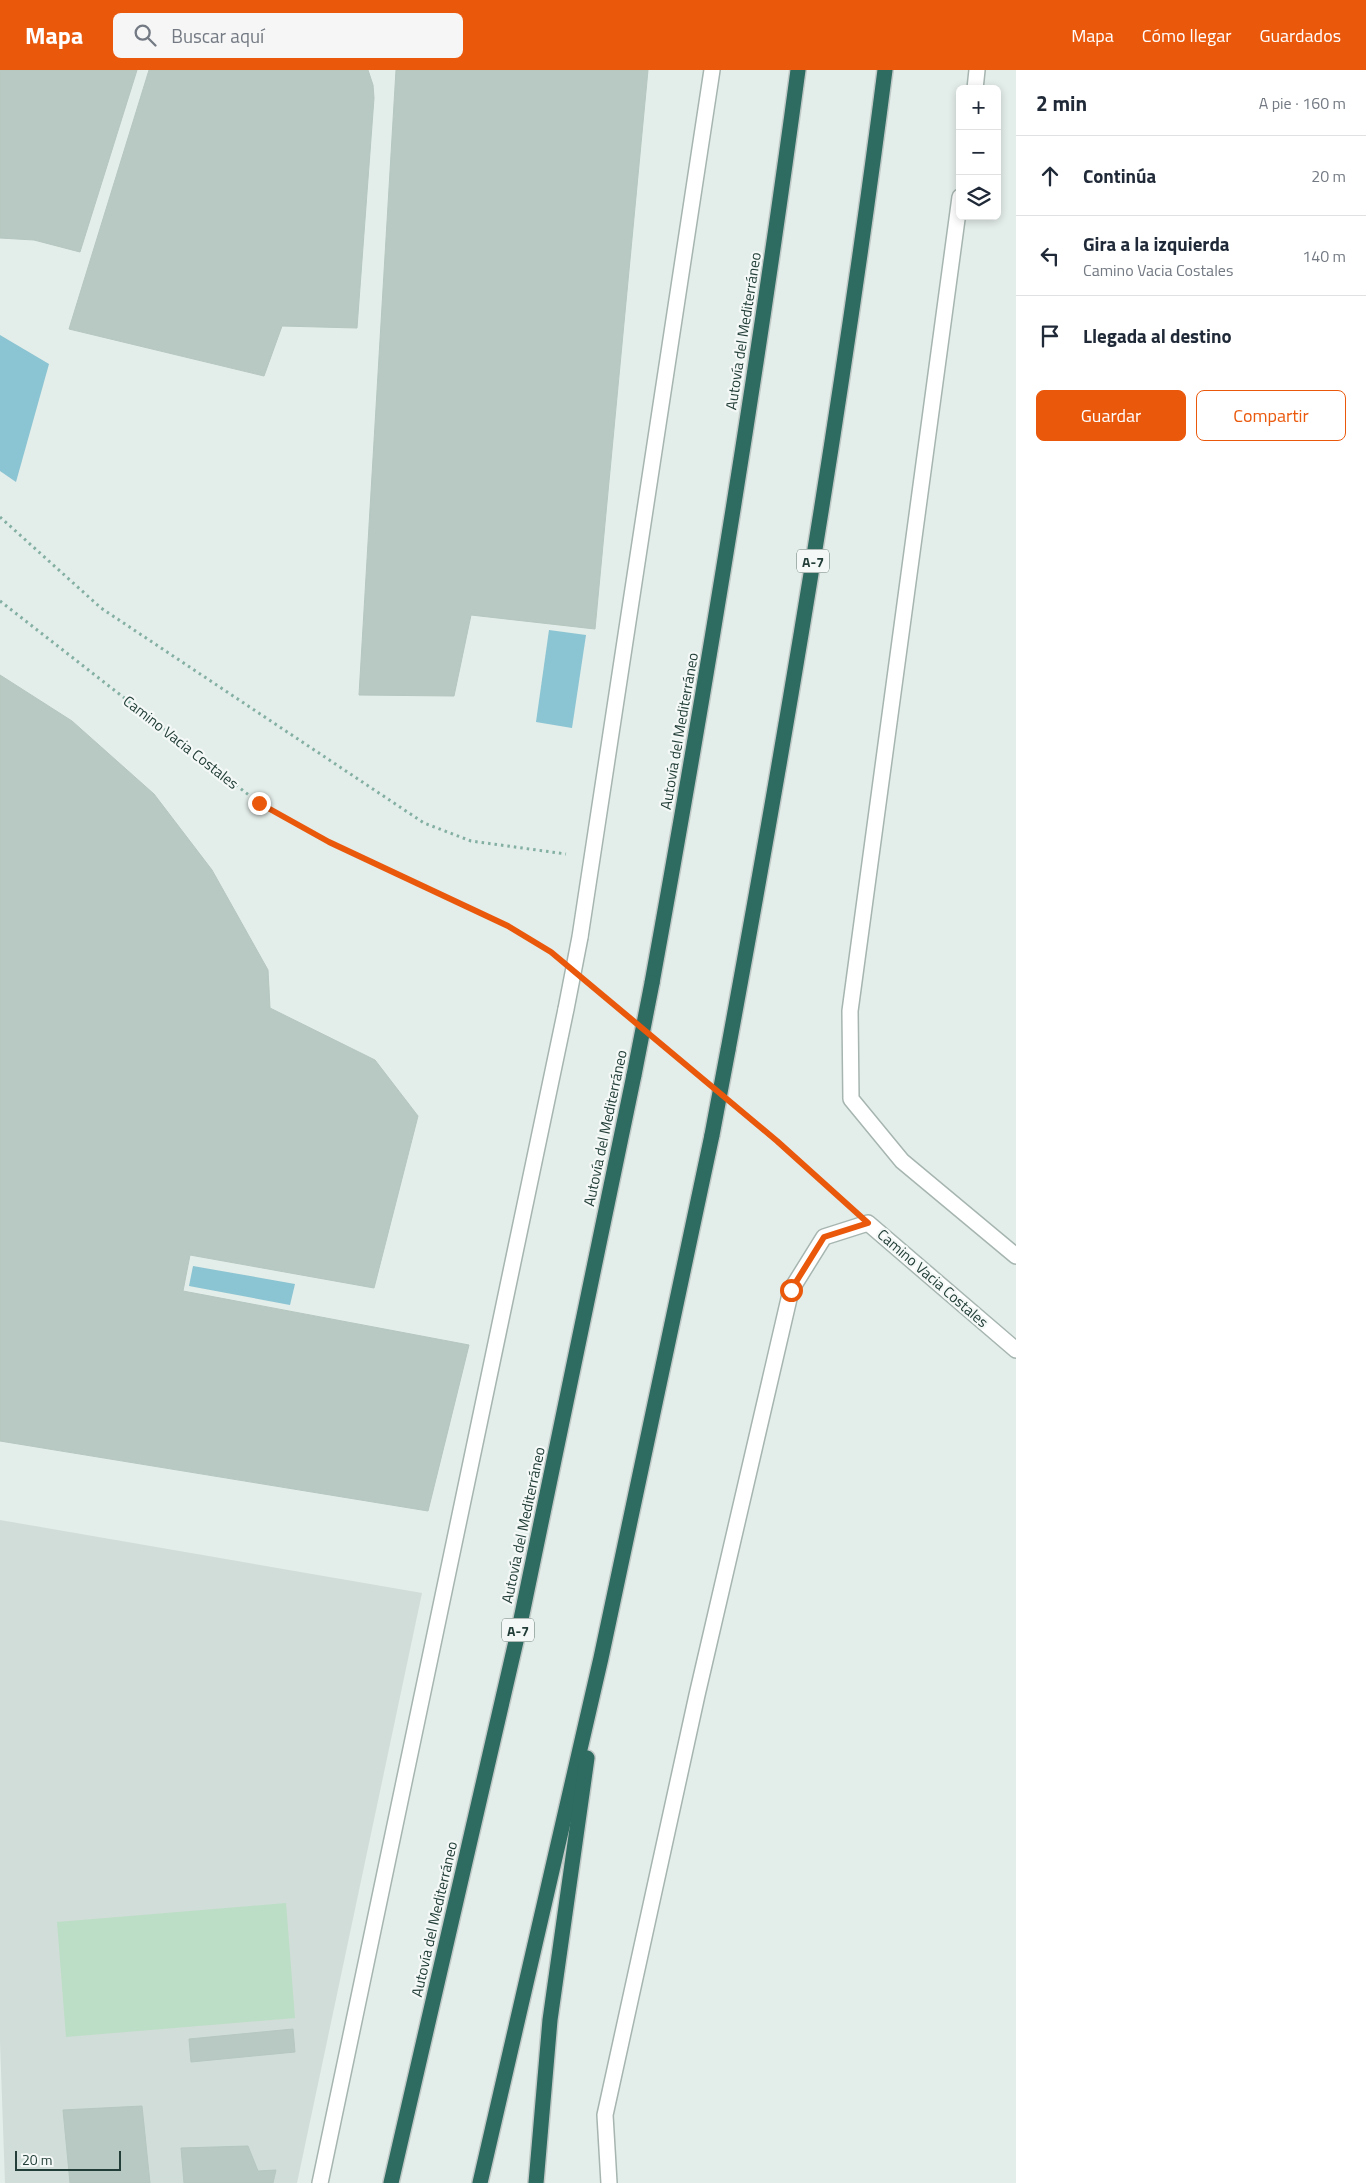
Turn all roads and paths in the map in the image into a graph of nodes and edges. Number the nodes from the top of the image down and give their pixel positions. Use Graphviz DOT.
graph roads {
  1 [pos="712,70"];
  2 [pos="798,70"];
  3 [pos="885,70"];
  4 [pos="977,70"];
  5 [pos="975,85"];
  6 [pos="957,220"];
  7 [pos="0,517"];
  8 [pos="0,601"];
  9 [pos="592,858"];
  10 [pos="551,952"];
  11 [pos="589,984"];
  12 [pos="626,1015"];
  13 [pos="664,1047"];
  14 [pos="702,1078"];
  15 [pos="740,1110"];
  16 [pos="868,1223"];
  17 [pos="1016,1256"];
  18 [pos="1016,1350"];
  19 [pos="601,1658"];
  20 [pos="320,2183"];
  21 [pos="391,2183"];
  22 [pos="480,2183"];
  23 [pos="536,2183"];
  24 [pos="609,2183"];
  1 -- 9 [label="street"];
  2 -- 21 [label="highway, Autovía del Mediterráneo / A-7, bridge"];
  3 -- 19 [label="highway, A-7, bridge"];
  4 -- 5 [label="street"];
  6 -- 17 [label="street"];
  7 -- 9 [label="path"];
  8 -- 10 [label="path, Camino Vacia Costales"];
  9 -- 20 [label="street, bridge"];
  11 -- 12 [label="path"];
  13 -- 14 [label="path"];
  15 -- 16 [label="path, Camino Vacia Costales"];
  16 -- 18 [label="street, Camino Vacia Costales"];
  16 -- 24 [label="street"];
  19 -- 22 [label="highway, A-7"];
  19 -- 23 [label="highway"];
}
